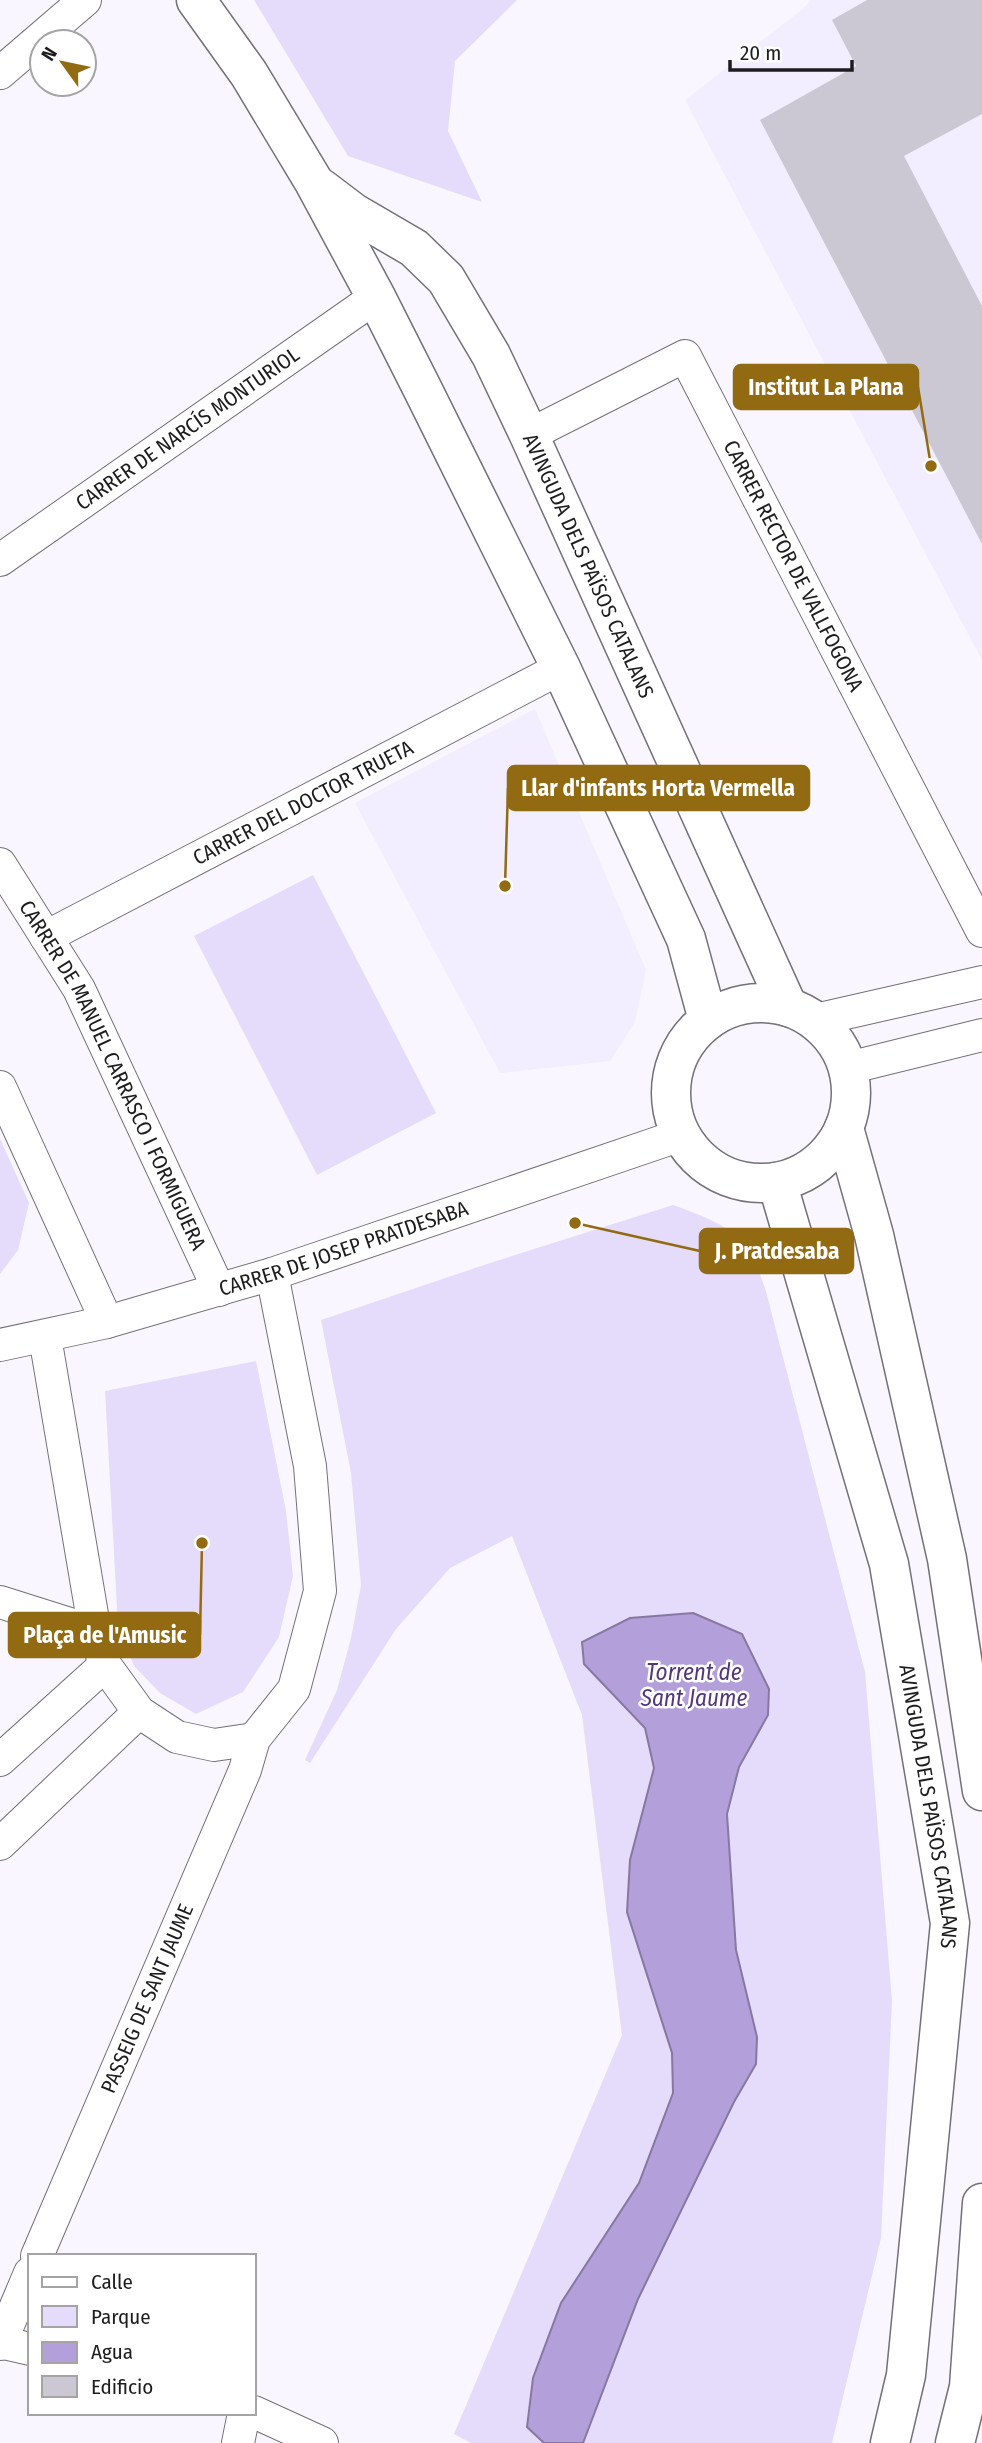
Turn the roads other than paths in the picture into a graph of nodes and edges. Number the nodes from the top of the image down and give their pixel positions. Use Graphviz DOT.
graph roads {
  1 [pos="85,0"];
  2 [pos="196,0"];
  3 [pos="0,73"];
  4 [pos="314,182"];
  5 [pos="376,297"];
  6 [pos="529,435"];
  7 [pos="0,559"];
  8 [pos="561,668"];
  9 [pos="0,864"];
  10 [pos="982,931"];
  11 [pos="46,937"];
  12 [pos="982,982"];
  13 [pos="802,1013"];
  14 [pos="708,1020"];
  15 [pos="982,1035"];
  16 [pos="848,1069"];
  17 [pos="0,1087"];
  18 [pos="844,1128"];
  19 [pos="681,1136"];
  20 [pos="777,1182"];
  21 [pos="272,1275"];
  22 [pos="219,1290"];
  23 [pos="107,1322"];
  24 [pos="45,1337"];
  25 [pos="0,1345"];
  26 [pos="0,1602"];
  27 [pos="95,1632"];
  28 [pos="105,1665"];
  29 [pos="139,1712"];
  30 [pos="254,1739"];
  31 [pos="0,1760"];
  32 [pos="981,1776"];
  33 [pos="0,1844"];
  34 [pos="982,2203"];
  35 [pos="38,2254"];
  36 [pos="28,2279"];
  37 [pos="8,2344"];
  38 [pos="256,2413"];
  39 [pos="244,2415"];
  40 [pos="238,2443"];
  41 [pos="322,2443"];
  42 [pos="890,2443"];
  43 [pos="956,2443"];
  1 -- 3 [label="street"];
  2 -- 4 [label="street, AVINGUDA DELS PAÏSOS CATALANS"];
  4 -- 5 [label="street, AVINGUDA DELS PAÏSOS CATALANS"];
  4 -- 6 [label="street, AVINGUDA DELS PAÏSOS CATALANS"];
  5 -- 7 [label="street, CARRER DE NARCÍS MONTURIOL"];
  5 -- 8 [label="street, AVINGUDA DELS PAÏSOS CATALANS"];
  6 -- 10 [label="street, CARRER RECTOR DE VALLFOGONA"];
  6 -- 13 [label="street, AVINGUDA DELS PAÏSOS CATALANS"];
  8 -- 11 [label="street, CARRER DEL DOCTOR TRUETA"];
  8 -- 14 [label="street, AVINGUDA DELS PAÏSOS CATALANS"];
  9 -- 11 [label="street, CARRER DE MANUEL CARRASCO I FORMIGUERA"];
  11 -- 22 [label="street, CARRER DE MANUEL CARRASCO I FORMIGUERA"];
  12 -- 13 [label="street"];
  13 -- 14 [label="street"];
  13 -- 16 [label="street"];
  14 -- 19 [label="street"];
  15 -- 16 [label="street"];
  16 -- 18 [label="street"];
  17 -- 23 [label="street"];
  18 -- 20 [label="street"];
  18 -- 32 [label="street"];
  19 -- 20 [label="street"];
  19 -- 21 [label="street, CARRER DE JOSEP PRATDESABA"];
  20 -- 42 [label="street, AVINGUDA DELS PAÏSOS CATALANS"];
  21 -- 22 [label="street, CARRER DE JOSEP PRATDESABA"];
  21 -- 30 [label="street"];
  22 -- 23 [label="street, CARRER DE JOSEP PRATDESABA"];
  23 -- 24 [label="street, CARRER DE JOSEP PRATDESABA"];
  24 -- 25 [label="street, CARRER DE JOSEP PRATDESABA"];
  24 -- 27 [label="street"];
  26 -- 27 [label="street"];
  27 -- 28 [label="street"];
  28 -- 29 [label="street"];
  28 -- 31 [label="street"];
  29 -- 30 [label="street"];
  29 -- 33 [label="street"];
  30 -- 35 [label="street, PASSEIG DE SANT JAUME"];
  34 -- 43 [label="street"];
  36 -- 37 [label="street"];
  38 -- 41 [label="street"];
  39 -- 40 [label="street"];
}
